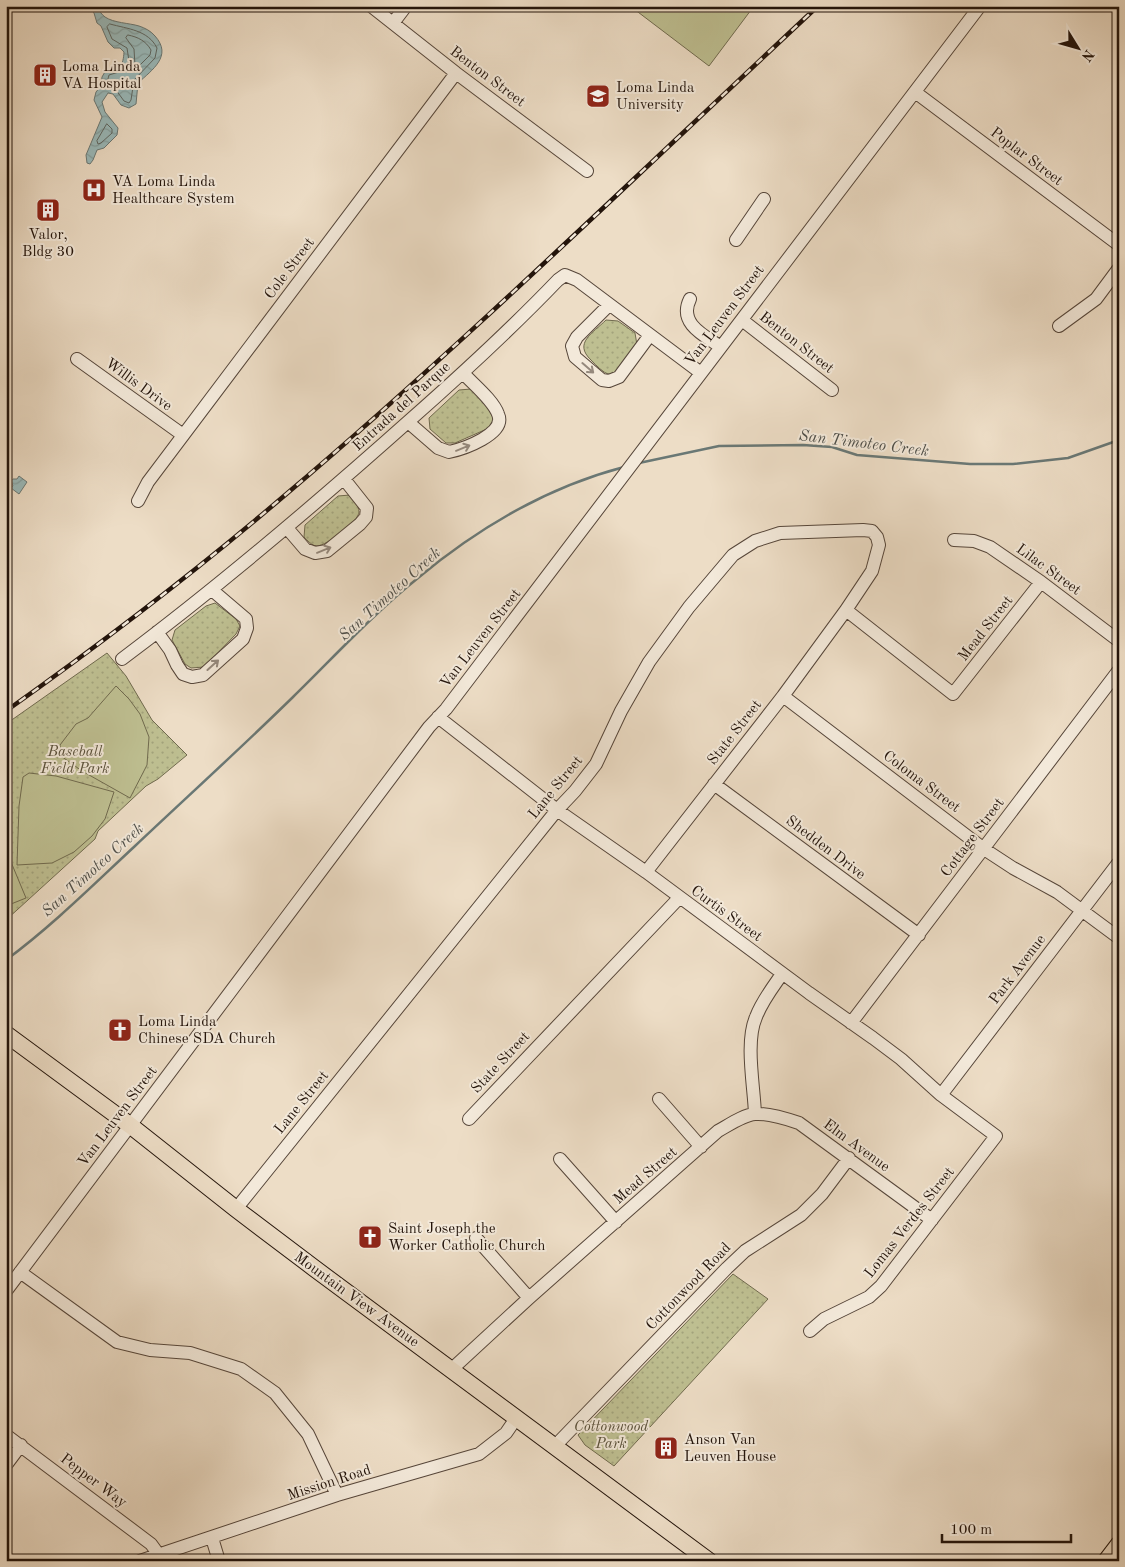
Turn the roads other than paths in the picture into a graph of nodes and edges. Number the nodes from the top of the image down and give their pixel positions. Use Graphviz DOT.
graph roads {
  1 [pos="371,6"];
  2 [pos="406,6"];
  3 [pos="980,6"];
  4 [pos="393,23"];
  5 [pos="456,73"];
  6 [pos="915,92"];
  7 [pos="587,171"];
  8 [pos="764,199"];
  9 [pos="736,240"];
  10 [pos="1119,245"];
  11 [pos="1119,268"];
  12 [pos="690,299"];
  13 [pos="609,305"];
  14 [pos="742,320"];
  15 [pos="1058,326"];
  16 [pos="650,335"];
  17 [pos="721,347"];
  18 [pos="77,359"];
  19 [pos="463,373"];
  20 [pos="701,373"];
  21 [pos="832,390"];
  22 [pos="408,422"];
  23 [pos="183,435"];
  24 [pos="344,479"];
  25 [pos="138,501"];
  26 [pos="287,528"];
  27 [pos="954,540"];
  28 [pos="1042,582"];
  29 [pos="212,590"];
  30 [pos="846,610"];
  31 [pos="157,632"];
  32 [pos="1119,641"];
  33 [pos="122,658"];
  34 [pos="1119,670"];
  35 [pos="783,696"];
  36 [pos="438,717"];
  37 [pos="714,784"];
  38 [pos="557,810"];
  39 [pos="984,849"];
  40 [pos="1119,862"];
  41 [pos="646,872"];
  42 [pos="679,898"];
  43 [pos="1082,910"];
  44 [pos="919,935"];
  45 [pos="1119,938"];
  46 [pos="782,974"];
  47 [pos="851,1023"];
  48 [pos="6,1034"];
  49 [pos="941,1095"];
  50 [pos="658,1099"];
  51 [pos="755,1114"];
  52 [pos="469,1119"];
  53 [pos="131,1126"];
  54 [pos="996,1136"];
  55 [pos="701,1147"];
  56 [pos="849,1158"];
  57 [pos="560,1159"];
  58 [pos="236,1209"];
  59 [pos="932,1220"];
  60 [pos="616,1222"];
  61 [pos="476,1238"];
  62 [pos="20,1272"];
  63 [pos="6,1291"];
  64 [pos="529,1298"];
  65 [pos="810,1331"];
  66 [pos="452,1369"];
  67 [pos="517,1417"];
  68 [pos="6,1435"];
  69 [pos="21,1445"];
  70 [pos="555,1446"];
  71 [pos="6,1465"];
  72 [pos="337,1495"];
  73 [pos="212,1538"];
  74 [pos="1119,1544"];
  75 [pos="159,1555"];
  76 [pos="140,1561"];
  77 [pos="219,1561"];
  78 [pos="709,1561"];
  79 [pos="1106,1561"];
  1 -- 4 [label="street, Benton Street"];
  2 -- 4 [label="street"];
  3 -- 6 [label="street, Van Leuven Street"];
  4 -- 5 [label="street, Benton Street"];
  5 -- 7 [label="street, Benton Street"];
  5 -- 23 [label="street, Cole Street"];
  6 -- 10 [label="street, Poplar Street"];
  6 -- 14 [label="street, Van Leuven Street"];
  8 -- 9 [label="street"];
  11 -- 15 [label="street"];
  12 -- 17 [label="street"];
  13 -- 16 [label="street, Entrada del Parque"];
  13 -- 16 [label="street, one-way"];
  13 -- 19 [label="street, Entrada del Parque"];
  14 -- 17 [label="street, Van Leuven Street"];
  14 -- 21 [label="street, Benton Street"];
  16 -- 20 [label="street, Entrada del Parque"];
  17 -- 20 [label="street, Van Leuven Street"];
  18 -- 23 [label="street, Willis Drive"];
  19 -- 22 [label="street, Entrada del Parque"];
  22 -- 19 [label="street, one-way"];
  20 -- 36 [label="street, Van Leuven Street"];
  22 -- 24 [label="street, Entrada del Parque"];
  23 -- 25 [label="street, Cole Street"];
  24 -- 26 [label="street, Entrada del Parque"];
  26 -- 24 [label="street, one-way"];
  26 -- 29 [label="street, Entrada del Parque"];
  27 -- 28 [label="street, Lilac Street"];
  28 -- 30 [label="street, Mead Street"];
  28 -- 32 [label="street, Lilac Street"];
  29 -- 31 [label="street, Entrada del Parque"];
  31 -- 29 [label="street, one-way"];
  30 -- 35 [label="street, State Street"];
  30 -- 38 [label="street, Lane Street"];
  31 -- 33 [label="street, Entrada del Parque"];
  34 -- 39 [label="street, Cottage Street"];
  35 -- 37 [label="street, State Street"];
  35 -- 39 [label="street, Coloma Street"];
  36 -- 38 [label="street, Curtis Street"];
  36 -- 53 [label="street, Van Leuven Street"];
  37 -- 41 [label="street, State Street"];
  37 -- 44 [label="street, Shedden Drive"];
  38 -- 41 [label="street, Curtis Street"];
  38 -- 58 [label="street, Lane Street"];
  39 -- 43 [label="street, Coloma Street"];
  39 -- 44 [label="street, Cottage Street"];
  40 -- 43 [label="street, Park Avenue"];
  41 -- 42 [label="street, Curtis Street"];
  42 -- 46 [label="street, Curtis Street"];
  42 -- 52 [label="street, State Street"];
  43 -- 45 [label="street, Coloma Street"];
  43 -- 49 [label="street, Park Avenue"];
  44 -- 47 [label="street, Cottage Street"];
  46 -- 47 [label="street, Curtis Street"];
  46 -- 51 [label="street"];
  47 -- 49 [label="street, Curtis Street"];
  48 -- 53 [label="main road, Mountain View Avenue"];
  49 -- 54 [label="street, Curtis Street"];
  50 -- 55 [label="street"];
  51 -- 55 [label="street, Mead Street"];
  51 -- 56 [label="street, Elm Avenue"];
  53 -- 58 [label="main road, Mountain View Avenue"];
  53 -- 62 [label="street, Van Leuven Street"];
  54 -- 59 [label="street, Lomas Verdes Street"];
  55 -- 60 [label="street, Mead Street"];
  56 -- 59 [label="street, Elm Avenue"];
  56 -- 70 [label="street, Cottonwood Road"];
  57 -- 60 [label="street"];
  58 -- 66 [label="main road, Mountain View Avenue"];
  59 -- 65 [label="street, Lomas Verdes Street"];
  60 -- 64 [label="street, Mead Street"];
  61 -- 64 [label="street"];
  62 -- 63 [label="street, Van Leuven Street"];
  62 -- 72 [label="street"];
  64 -- 66 [label="street, Mead Street"];
  66 -- 67 [label="main road, Mountain View Avenue"];
  67 -- 70 [label="main road, Mountain View Avenue"];
  67 -- 72 [label="street, Mission Road"];
  68 -- 69 [label="street, Pepper Way"];
  69 -- 71 [label="street"];
  69 -- 75 [label="street, Pepper Way"];
  70 -- 78 [label="main road, Mountain View Avenue"];
  72 -- 73 [label="street, Mission Road"];
  73 -- 75 [label="street, Mission Road"];
  73 -- 77 [label="street"];
  74 -- 79 [label="main road"];
  75 -- 76 [label="street, Mission Road"];
}
